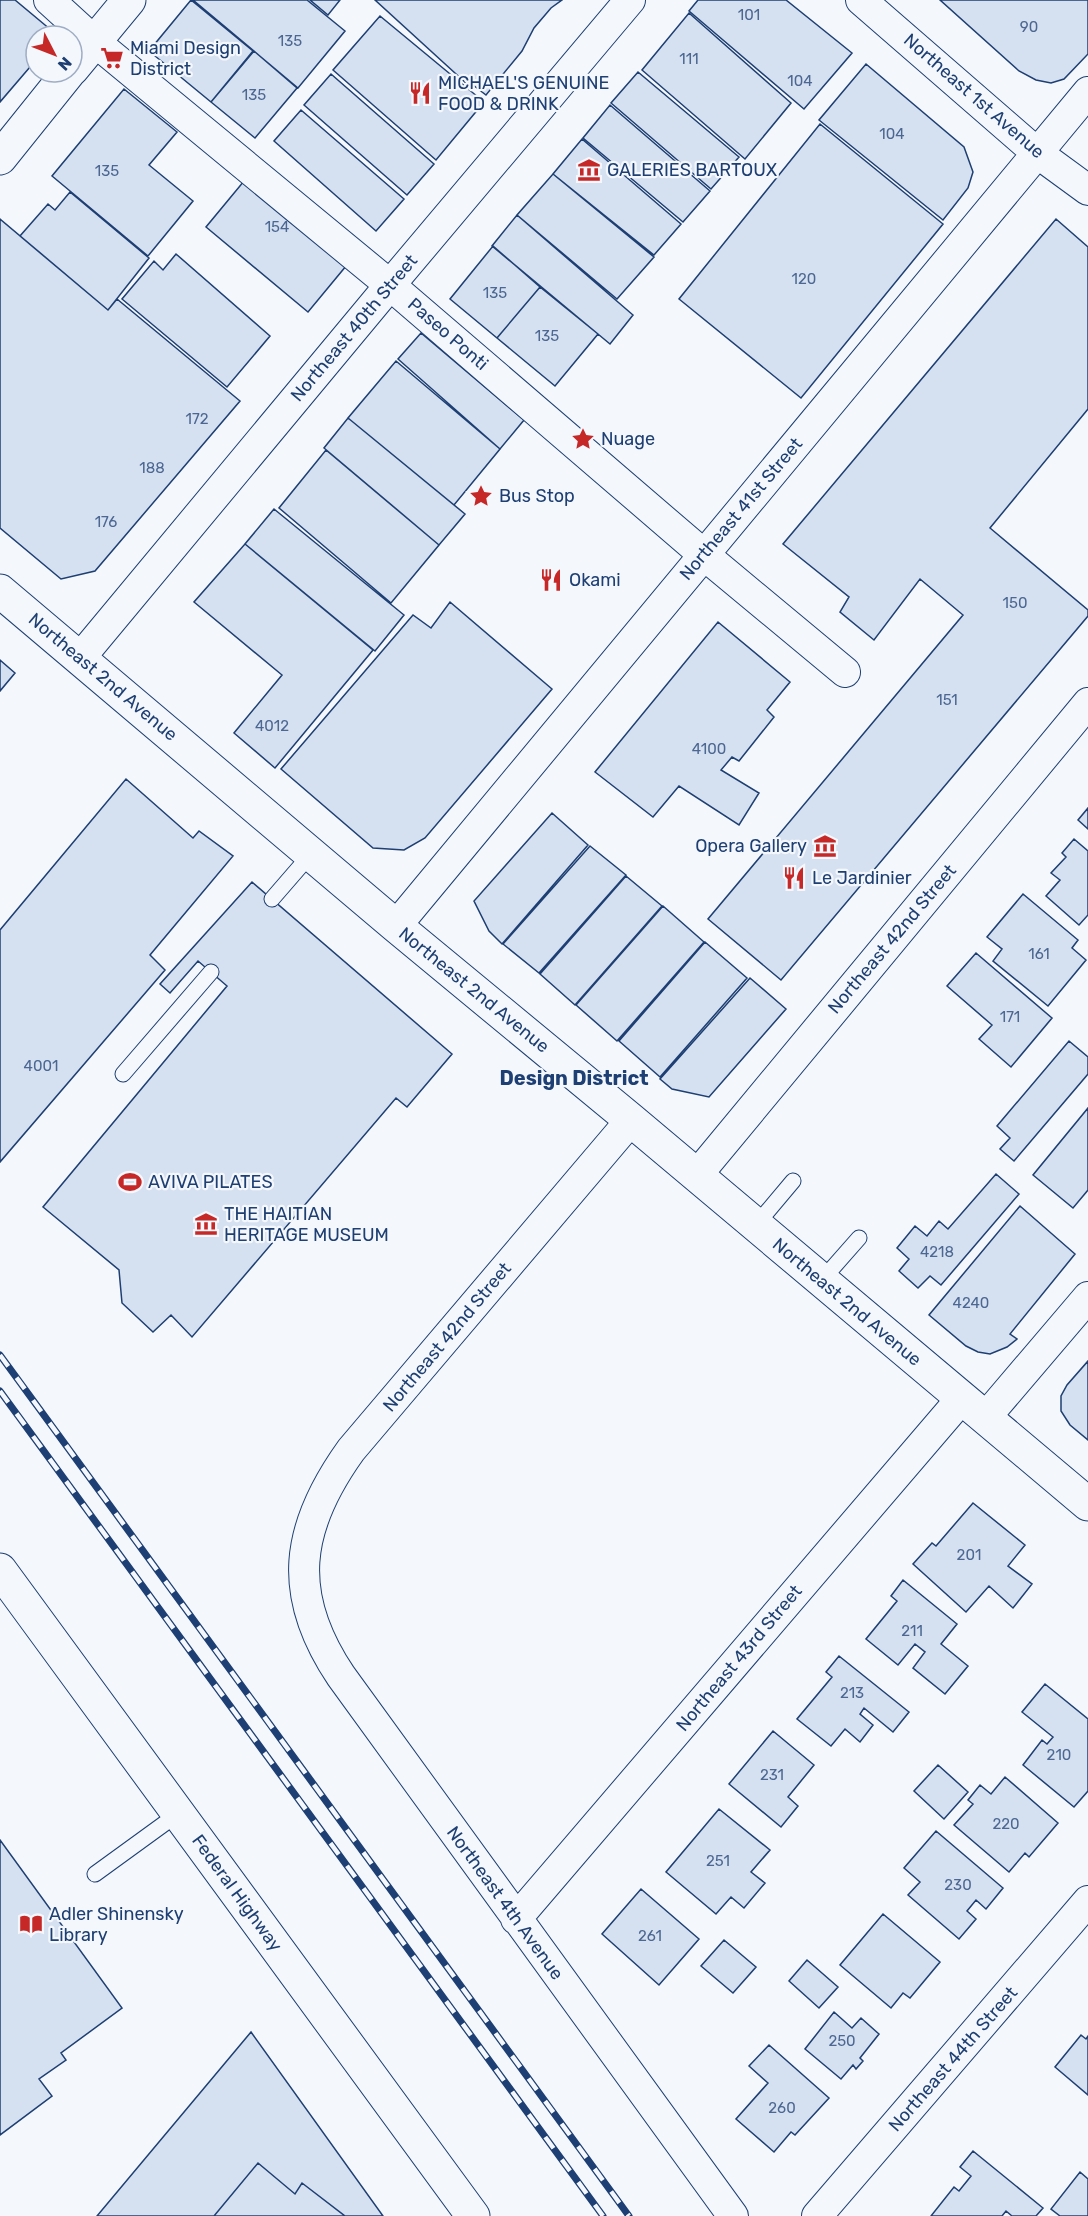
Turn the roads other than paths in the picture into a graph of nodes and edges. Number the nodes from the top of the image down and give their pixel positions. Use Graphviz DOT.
graph roads {
  1 [pos="49,0"];
  2 [pos="129,0"];
  3 [pos="630,0"];
  4 [pos="861,0"];
  5 [pos="94,41"];
  6 [pos="84,54"];
  7 [pos="60,84"];
  8 [pos="1088,92"];
  9 [pos="1036,152"];
  10 [pos="0,158"];
  11 [pos="1088,190"];
  12 [pos="390,285"];
  13 [pos="703,555"];
  14 [pos="0,591"];
  15 [pos="80,658"];
  16 [pos="844,672"];
  17 [pos="1088,703"];
  18 [pos="311,854"];
  19 [pos="272,899"];
  20 [pos="396,926"];
  21 [pos="211,972"];
  22 [pos="123,1074"];
  23 [pos="631,1120"];
  24 [pos="697,1175"];
  25 [pos="793,1181"];
  26 [pos="756,1225"];
  27 [pos="859,1238"];
  28 [pos="822,1281"];
  29 [pos="1088,1297"];
  30 [pos="974,1408"];
  31 [pos="1088,1504"];
  32 [pos="0,1570"];
  33 [pos="304,1576"];
  34 [pos="179,1813"];
  35 [pos="95,1874"];
  36 [pos="1088,1901"];
  37 [pos="516,1919"];
  38 [pos="473,2216"];
  39 [pos="733,2216"];
  40 [pos="817,2216"];
  1 -- 5 [label="street, Paseo Ponti"];
  2 -- 5 [label="main road"];
  3 -- 12 [label="street, Northeast 40th Street"];
  4 -- 9 [label="street, Northeast 1st Avenue"];
  5 -- 6 [label="main road"];
  5 -- 12 [label="street, Paseo Ponti"];
  7 -- 10 [label="main road"];
  8 -- 9 [label="street, Northeast 41st Street"];
  9 -- 11 [label="street, Northeast 1st Avenue"];
  9 -- 13 [label="street, Northeast 41st Street"];
  12 -- 13 [label="street, Paseo Ponti"];
  12 -- 15 [label="street, Northeast 40th Street"];
  13 -- 16 [label="street, Paseo Ponti"];
  13 -- 20 [label="street, Northeast 41st Street"];
  14 -- 15 [label="main road, Northeast 2nd Avenue"];
  15 -- 18 [label="main road, Northeast 2nd Avenue"];
  17 -- 24 [label="street, Northeast 42nd Street"];
  18 -- 19 [label="lane"];
  18 -- 20 [label="main road, Northeast 2nd Avenue"];
  20 -- 23 [label="main road, Northeast 2nd Avenue"];
  21 -- 22 [label="lane"];
  23 -- 24 [label="main road, Northeast 2nd Avenue"];
  23 -- 33 [label="street, Northeast 42nd Street"];
  24 -- 26 [label="main road, Northeast 2nd Avenue"];
  25 -- 26 [label="lane"];
  26 -- 28 [label="main road, Northeast 2nd Avenue"];
  27 -- 28 [label="lane"];
  28 -- 30 [label="main road, Northeast 2nd Avenue"];
  29 -- 30 [label="street, Northeast 43rd Street"];
  30 -- 31 [label="main road, Northeast 2nd Avenue"];
  30 -- 37 [label="street, Northeast 43rd Street"];
  32 -- 34 [label="main road, Federal Highway"];
  33 -- 37 [label="street, Northeast 4th Avenue"];
  34 -- 35 [label="lane"];
  34 -- 38 [label="main road, Federal Highway"];
  36 -- 40 [label="street, Northeast 44th Street"];
  37 -- 39 [label="street, Northeast 4th Avenue"];
}
